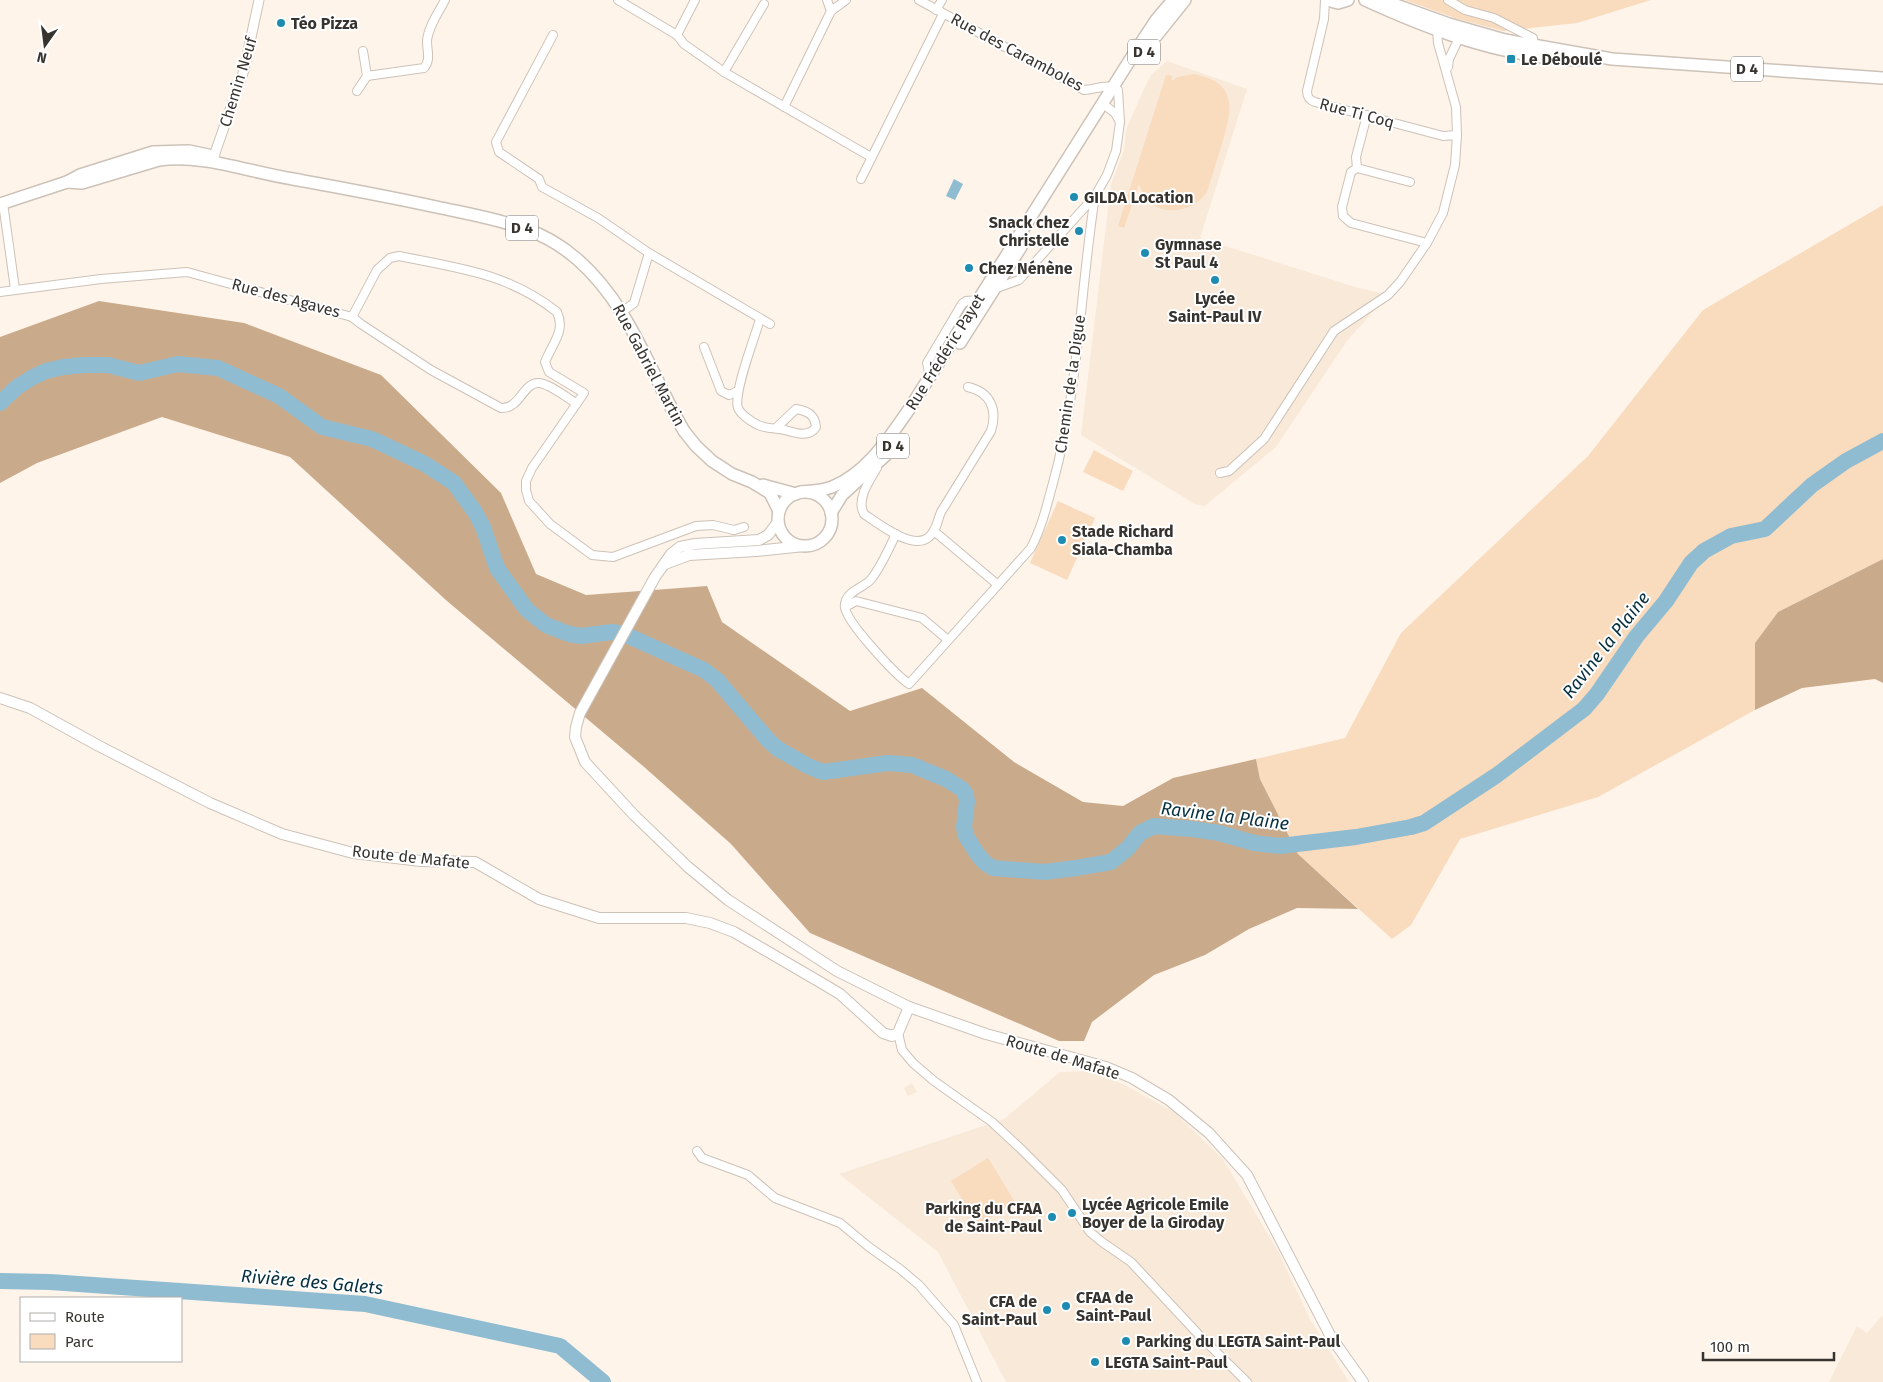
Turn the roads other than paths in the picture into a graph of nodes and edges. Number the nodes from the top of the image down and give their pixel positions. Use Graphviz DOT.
graph roads {
  1 [pos="260,0"];
  2 [pos="445,0"];
  3 [pos="618,0"];
  4 [pos="694,0"];
  5 [pos="828,0"];
  6 [pos="846,0"];
  7 [pos="918,0"];
  8 [pos="942,0"];
  9 [pos="1173,0"];
  10 [pos="1184,0"];
  11 [pos="1365,0"];
  12 [pos="1382,0"];
  13 [pos="1448,0"];
  14 [pos="1334,1"];
  15 [pos="764,4"];
  16 [pos="831,11"];
  17 [pos="940,12"];
  18 [pos="1324,19"];
  19 [pos="1451,24"];
  20 [pos="1437,30"];
  21 [pos="553,35"];
  22 [pos="677,35"];
  23 [pos="1459,38"];
  24 [pos="1533,46"];
  25 [pos="363,51"];
  26 [pos="1612,59"];
  27 [pos="1447,71"];
  28 [pos="724,72"];
  29 [pos="367,76"];
  30 [pos="1883,78"];
  31 [pos="1115,88"];
  32 [pos="357,91"];
  33 [pos="1105,105"];
  34 [pos="784,107"];
  35 [pos="1367,115"];
  36 [pos="1120,122"];
  37 [pos="1457,136"];
  38 [pos="871,157"];
  39 [pos="214,159"];
  40 [pos="1357,168"];
  41 [pos="861,178"];
  42 [pos="1410,182"];
  43 [pos="1095,196"];
  44 [pos="2,203"];
  45 [pos="1427,243"];
  46 [pos="649,252"];
  47 [pos="990,288"];
  48 [pos="16,289"];
  49 [pos="0,290"];
  50 [pos="622,312"];
  51 [pos="352,316"];
  52 [pos="760,319"];
  53 [pos="770,324"];
  54 [pos="704,347"];
  55 [pos="968,386"];
  56 [pos="738,390"];
  57 [pos="576,403"];
  58 [pos="776,428"];
  59 [pos="883,458"];
  60 [pos="1220,473"];
  61 [pos="752,482"];
  62 [pos="798,493"];
  63 [pos="831,512"];
  64 [pos="779,516"];
  65 [pos="744,527"];
  66 [pos="734,530"];
  67 [pos="934,530"];
  68 [pos="896,534"];
  69 [pos="740,542"];
  70 [pos="804,546"];
  71 [pos="756,551"];
  72 [pos="662,566"];
  73 [pos="998,586"];
  74 [pos="852,593"];
  75 [pos="856,600"];
  76 [pos="845,607"];
  77 [pos="948,640"];
  78 [pos="0,698"];
  79 [pos="909,1007"];
  80 [pos="898,1033"];
  81 [pos="698,1150"];
  82 [pos="977,1382"];
  83 [pos="1247,1382"];
  84 [pos="1362,1382"];
  1 -- 39 [label="street, Chemin Neuf"];
  2 -- 29 [label="street"];
  3 -- 22 [label="street"];
  4 -- 22 [label="street"];
  5 -- 16 [label="street"];
  6 -- 16 [label="street"];
  7 -- 17 [label="street, Rue des Caramboles"];
  8 -- 17 [label="street"];
  9 -- 31 [label="main road, Rue Frédéric Payet / D 4"];
  10 -- 31 [label="main road, Rue Frédéric Payet / D 4"];
  11 -- 20 [label="main road, D 4"];
  12 -- 19 [label="main road, D 4"];
  13 -- 24 [label="street"];
  14 -- 18 [label="street, Rue Ti Coq"];
  14 -- 18 [label="street, Rue Ti Coq"];
  15 -- 28 [label="street"];
  16 -- 34 [label="street"];
  17 -- 31 [label="street, Rue des Caramboles"];
  17 -- 38 [label="street"];
  18 -- 35 [label="street, Rue Ti Coq"];
  19 -- 20 [label="street"];
  19 -- 23 [label="street"];
  19 -- 24 [label="main road, D 4"];
  20 -- 23 [label="main road, D 4"];
  20 -- 27 [label="street"];
  21 -- 46 [label="street"];
  22 -- 28 [label="street"];
  23 -- 26 [label="main road, D 4"];
  23 -- 27 [label="street"];
  24 -- 26 [label="main road, D 4"];
  25 -- 29 [label="street"];
  26 -- 30 [label="main road, D 4"];
  27 -- 37 [label="street"];
  28 -- 34 [label="street"];
  29 -- 32 [label="street"];
  31 -- 33 [label="main road, Rue Frédéric Payet / D 4"];
  31 -- 36 [label="street, Chemin de la Digue"];
  33 -- 36 [label="street"];
  33 -- 47 [label="main road, Rue Frédéric Payet / D 4"];
  34 -- 38 [label="street"];
  35 -- 37 [label="street, Rue Ti Coq"];
  35 -- 40 [label="street"];
  36 -- 43 [label="street, Chemin de la Digue"];
  37 -- 45 [label="street"];
  38 -- 41 [label="street"];
  39 -- 44 [label="main road, Rue Gabriel Martin / D 4"];
  39 -- 50 [label="main road, Rue Gabriel Martin / D 4"];
  40 -- 42 [label="street"];
  40 -- 45 [label="street"];
  43 -- 47 [label="street, Chemin de la Digue"];
  43 -- 73 [label="street, Chemin de la Digue"];
  44 -- 48 [label="street"];
  45 -- 60 [label="street"];
  46 -- 50 [label="street"];
  46 -- 52 [label="street"];
  47 -- 59 [label="main road, Rue Frédéric Payet / D 4"];
  47 -- 62 [label="main road, Rue Frédéric Payet / D 4"];
  48 -- 49 [label="street, Rue des Agaves"];
  48 -- 51 [label="street, Rue des Agaves"];
  50 -- 61 [label="main road, Rue Gabriel Martin / D 4"];
  51 -- 57 [label="street, Rue des Agaves"];
  51 -- 57 [label="street"];
  52 -- 53 [label="street"];
  52 -- 56 [label="street"];
  54 -- 56 [label="street"];
  55 -- 67 [label="street"];
  56 -- 58 [label="street"];
  57 -- 66 [label="street"];
  58 -- 58 [label="street"];
  59 -- 63 [label="main road, Rue Frédéric Payet / D 4"];
  59 -- 68 [label="street"];
  61 -- 62 [label="main road, Rue Gabriel Martin / D 4"];
  61 -- 64 [label="main road, Rue Gabriel Martin / D 4"];
  62 -- 63 [label="main road"];
  62 -- 64 [label="main road"];
  63 -- 70 [label="main road"];
  64 -- 69 [label="main road, Route de Mafate"];
  64 -- 70 [label="main road"];
  65 -- 66 [label="street"];
  66 -- 69 [label="street"];
  67 -- 68 [label="street"];
  67 -- 73 [label="street"];
  68 -- 74 [label="street"];
  69 -- 71 [label="street"];
  69 -- 72 [label="main road, Route de Mafate"];
  70 -- 71 [label="main road"];
  71 -- 72 [label="main road"];
  72 -- 79 [label="main road, Route de Mafate"];
  73 -- 77 [label="street, Chemin de la Digue"];
  74 -- 75 [label="street"];
  74 -- 76 [label="street"];
  75 -- 76 [label="street"];
  75 -- 77 [label="street"];
  76 -- 77 [label="street, Chemin de la Digue"];
  78 -- 80 [label="main road, Route de Mafate"];
  79 -- 80 [label="main road"];
  79 -- 84 [label="main road, Route de Mafate"];
  80 -- 83 [label="street"];
  81 -- 82 [label="street"];
}
